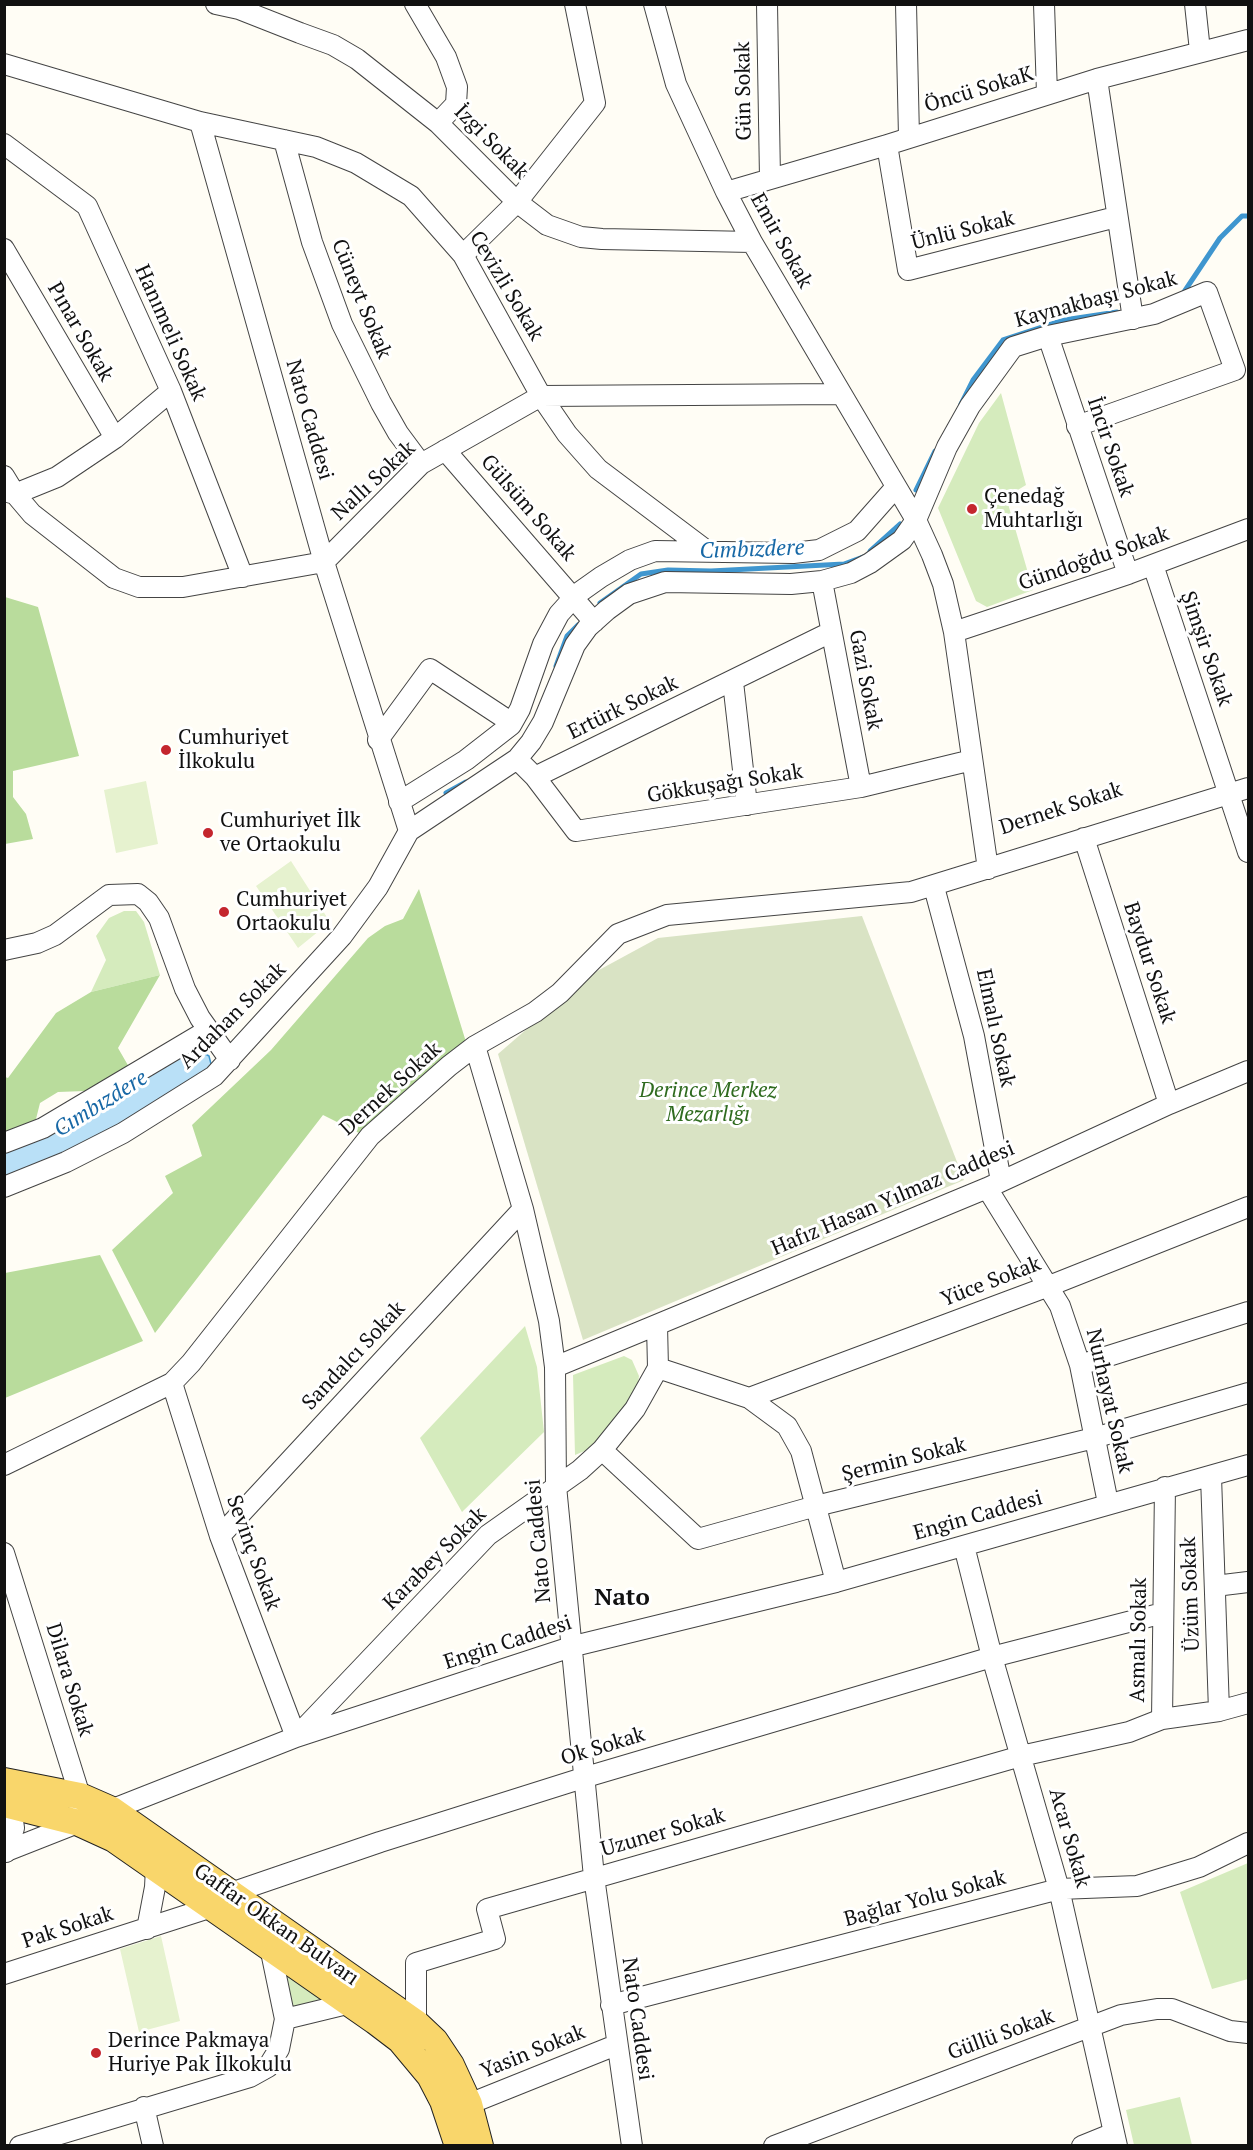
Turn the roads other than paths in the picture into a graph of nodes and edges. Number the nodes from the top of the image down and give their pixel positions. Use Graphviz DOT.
graph roads {
  1 [pos="216,4"];
  2 [pos="415,4"];
  3 [pos="574,4"];
  4 [pos="654,4"];
  5 [pos="767,4"];
  6 [pos="906,4"];
  7 [pos="1044,4"];
  8 [pos="1195,4"];
  9 [pos="1248,40"];
  10 [pos="1200,51"];
  11 [pos="4,64"];
  12 [pos="1096,79"];
  13 [pos="1047,94"];
  14 [pos="200,122"];
  15 [pos="438,123"];
  16 [pos="909,136"];
  17 [pos="284,140"];
  18 [pos="4,144"];
  19 [pos="887,145"];
  20 [pos="770,178"];
  21 [pos="726,192"];
  22 [pos="517,202"];
  23 [pos="1116,217"];
  24 [pos="752,242"];
  25 [pos="4,249"];
  26 [pos="463,255"];
  27 [pos="1133,319"];
  28 [pos="1048,336"];
  29 [pos="171,392"];
  30 [pos="841,394"];
  31 [pos="541,396"];
  32 [pos="1077,426"];
  33 [pos="115,438"];
  34 [pos="445,450"];
  35 [pos="421,464"];
  36 [pos="4,476"];
  37 [pos="896,488"];
  38 [pos="10,493"];
  39 [pos="916,520"];
  40 [pos="1248,529"];
  41 [pos="707,551"];
  42 [pos="324,562"];
  43 [pos="1153,565"];
  44 [pos="1128,574"];
  45 [pos="243,577"];
  46 [pos="822,581"];
  47 [pos="574,597"];
  48 [pos="594,621"];
  49 [pos="831,632"];
  50 [pos="954,632"];
  51 [pos="733,681"];
  52 [pos="512,723"];
  53 [pos="378,740"];
  54 [pos="517,759"];
  55 [pos="972,760"];
  56 [pos="1248,775"];
  57 [pos="535,777"];
  58 [pos="861,787"];
  59 [pos="1235,788"];
  60 [pos="399,802"];
  61 [pos="747,805"];
  62 [pos="409,831"];
  63 [pos="1084,838"];
  64 [pos="1248,852"];
  65 [pos="988,863"];
  66 [pos="934,887"];
  67 [pos="889,895"];
  68 [pos="4,950"];
  69 [pos="208,1030"];
  70 [pos="475,1046"];
  71 [pos="230,1060"];
  72 [pos="1248,1071"];
  73 [pos="1169,1104"];
  74 [pos="4,1143"];
  75 [pos="994,1185"];
  76 [pos="4,1187"];
  77 [pos="1248,1207"];
  78 [pos="523,1209"];
  79 [pos="1049,1286"];
  80 [pos="1248,1312"];
  81 [pos="657,1326"];
  82 [pos="1080,1365"];
  83 [pos="555,1367"];
  84 [pos="658,1368"];
  85 [pos="172,1383"];
  86 [pos="1248,1393"];
  87 [pos="749,1398"];
  88 [pos="1094,1438"];
  89 [pos="602,1450"];
  90 [pos="4,1465"];
  91 [pos="1248,1465"];
  92 [pos="1211,1476"];
  93 [pos="556,1486"];
  94 [pos="1165,1487"];
  95 [pos="1108,1503"];
  96 [pos="816,1506"];
  97 [pos="220,1536"];
  98 [pos="964,1546"];
  99 [pos="4,1553"];
  100 [pos="836,1582"];
  101 [pos="1248,1582"];
  102 [pos="1215,1586"];
  103 [pos="1163,1613"];
  104 [pos="574,1646"];
  105 [pos="992,1657"];
  106 [pos="1248,1703"];
  107 [pos="1219,1711"];
  108 [pos="1162,1719"];
  109 [pos="296,1737"];
  110 [pos="1021,1756"];
  111 [pos="586,1777"];
  112 [pos="7,1797"];
  113 [pos="80,1797"];
  114 [pos="112,1810"];
  115 [pos="79,1823"];
  116 [pos="1248,1843"];
  117 [pos="5,1852"];
  118 [pos="156,1868"];
  119 [pos="594,1877"];
  120 [pos="1059,1888"];
  121 [pos="222,1900"];
  122 [pos="147,1929"];
  123 [pos="270,1947"];
  124 [pos="4,1974"];
  125 [pos="351,2003"];
  126 [pos="611,2005"];
  127 [pos="285,2019"];
  128 [pos="416,2023"];
  129 [pos="1089,2028"];
  130 [pos="1248,2033"];
  131 [pos="616,2045"];
  132 [pos="469,2104"];
  133 [pos="144,2107"];
  134 [pos="1115,2139"];
  135 [pos="20,2145"];
  136 [pos="153,2145"];
  137 [pos="458,2145"];
  138 [pos="480,2145"];
  139 [pos="632,2145"];
  140 [pos="774,2145"];
  141 [pos="1082,2145"];
  1 -- 15 [label="street, İzgi Sokak"];
  2 -- 15 [label="street"];
  3 -- 22 [label="street"];
  4 -- 21 [label="street, Emir Sokak"];
  5 -- 20 [label="street, Gün Sokak"];
  6 -- 16 [label="street"];
  7 -- 13 [label="street"];
  8 -- 10 [label="street"];
  9 -- 10 [label="street, Öncü SokaK"];
  10 -- 12 [label="street, Öncü SokaK"];
  11 -- 14 [label="street, Cevizli Sokak"];
  12 -- 13 [label="street, Öncü SokaK"];
  12 -- 23 [label="street"];
  13 -- 16 [label="street, Öncü SokaK"];
  14 -- 17 [label="street, Cevizli Sokak"];
  14 -- 42 [label="street, Nato Caddesi"];
  15 -- 22 [label="street, İzgi Sokak"];
  16 -- 19 [label="street, Öncü SokaK"];
  17 -- 26 [label="street, Cevizli Sokak"];
  17 -- 35 [label="street, Cüneyt Sokak"];
  18 -- 29 [label="street, Hanımeli Sokak"];
  19 -- 20 [label="street, Öncü SokaK"];
  19 -- 23 [label="street, Ünlü Sokak"];
  20 -- 21 [label="street, Öncü SokaK"];
  21 -- 24 [label="street, Emir Sokak"];
  22 -- 24 [label="street, İzgi Sokak"];
  22 -- 26 [label="street"];
  23 -- 27 [label="street"];
  24 -- 30 [label="street, Emir Sokak"];
  25 -- 33 [label="street, Pınar Sokak"];
  26 -- 31 [label="street, Cevizli Sokak"];
  27 -- 28 [label="street, Kaynakbaşı Sokak"];
  27 -- 32 [label="street, Kaynakbaşı Sokak"];
  28 -- 32 [label="street, İncir Sokak"];
  28 -- 39 [label="street, Kaynakbaşı Sokak"];
  29 -- 33 [label="street"];
  29 -- 45 [label="street, Hanımeli Sokak"];
  30 -- 31 [label="street, Nallı Sokak"];
  30 -- 37 [label="street, Emir Sokak"];
  31 -- 34 [label="street, Nallı Sokak"];
  31 -- 41 [label="street, Cevizli Sokak"];
  32 -- 44 [label="street, İncir Sokak"];
  33 -- 38 [label="street"];
  34 -- 35 [label="street, Nallı Sokak"];
  34 -- 47 [label="street, Gülsüm Sokak"];
  35 -- 42 [label="street, Nallı Sokak"];
  36 -- 38 [label="street"];
  37 -- 39 [label="street, Emir Sokak"];
  37 -- 41 [label="street"];
  38 -- 45 [label="street"];
  39 -- 46 [label="street, Kaynakbaşı Sokak"];
  39 -- 50 [label="street, Emir Sokak"];
  40 -- 43 [label="street, Gündoğdu Sokak"];
  41 -- 47 [label="street"];
  42 -- 45 [label="street"];
  42 -- 53 [label="street, Nato Caddesi"];
  43 -- 44 [label="street, Gündoğdu Sokak"];
  43 -- 59 [label="street, Şimşir Sokak"];
  44 -- 50 [label="street, Gündoğdu Sokak"];
  46 -- 48 [label="street, Kaynakbaşı Sokak"];
  46 -- 49 [label="street, Gazi Sokak"];
  47 -- 48 [label="street, Gülsüm Sokak"];
  47 -- 52 [label="street"];
  48 -- 54 [label="street, Kaynakbaşı Sokak"];
  49 -- 51 [label="street, Ertürk Sokak"];
  49 -- 58 [label="street, Gazi Sokak"];
  50 -- 55 [label="street, Emir Sokak"];
  51 -- 57 [label="street, Ertürk Sokak"];
  51 -- 61 [label="street"];
  52 -- 53 [label="street"];
  52 -- 60 [label="street"];
  53 -- 60 [label="street, Nato Caddesi"];
  54 -- 57 [label="street, Gökkuşağı Sokak"];
  54 -- 62 [label="street, Kaynakbaşı Sokak"];
  55 -- 58 [label="street, Gökkuşağı Sokak"];
  55 -- 65 [label="street, Emir Sokak"];
  56 -- 59 [label="street, Dernek Sokak"];
  57 -- 61 [label="street, Gökkuşağı Sokak"];
  58 -- 61 [label="street, Gökkuşağı Sokak"];
  59 -- 63 [label="street, Dernek Sokak"];
  59 -- 64 [label="street, Şimşir Sokak"];
  59 -- 65 [label="street, Dernek Sokak"];
  60 -- 62 [label="street, Nato Caddesi"];
  62 -- 71 [label="street, Ardahan Sokak"];
  63 -- 65 [label="street, Dernek Sokak"];
  63 -- 73 [label="street, Baydur Sokak"];
  65 -- 66 [label="street, Dernek Sokak"];
  65 -- 67 [label="street, Dernek Sokak"];
  66 -- 67 [label="street, Dernek Sokak"];
  66 -- 75 [label="street, Elmalı Sokak"];
  67 -- 70 [label="street, Dernek Sokak"];
  68 -- 69 [label="street"];
  69 -- 71 [label="street"];
  69 -- 74 [label="street"];
  70 -- 78 [label="street, Nato Caddesi"];
  70 -- 85 [label="street, Dernek Sokak"];
  71 -- 76 [label="street, Ardahan Sokak"];
  72 -- 73 [label="street, Hafız Hasan Yılmaz Caddesi"];
  73 -- 75 [label="street, Hafız Hasan Yılmaz Caddesi"];
  75 -- 79 [label="street, Nurhayat Sokak"];
  75 -- 81 [label="street, Hafız Hasan Yılmaz Caddesi"];
  77 -- 79 [label="street, Yüce Sokak"];
  78 -- 83 [label="street, Nato Caddesi"];
  78 -- 97 [label="street, Sandalcı Sokak"];
  79 -- 82 [label="street, Nurhayat Sokak"];
  79 -- 87 [label="street, Yüce Sokak"];
  80 -- 82 [label="street"];
  81 -- 83 [label="street, Hafız Hasan Yılmaz Caddesi"];
  81 -- 84 [label="street"];
  82 -- 88 [label="street, Nurhayat Sokak"];
  83 -- 93 [label="street, Nato Caddesi"];
  84 -- 87 [label="street"];
  84 -- 89 [label="street, Karabey Sokak"];
  85 -- 90 [label="street, Dernek Sokak"];
  85 -- 97 [label="street, Sevinç Sokak"];
  86 -- 88 [label="street, Şermin Sokak"];
  87 -- 96 [label="street"];
  88 -- 95 [label="street, Nurhayat Sokak"];
  88 -- 96 [label="street, Şermin Sokak"];
  89 -- 93 [label="street, Karabey Sokak"];
  89 -- 96 [label="street, Şermin Sokak"];
  91 -- 92 [label="street, Engin Caddesi"];
  92 -- 94 [label="street, Engin Caddesi"];
  92 -- 102 [label="street, Üzüm Sokak"];
  93 -- 104 [label="street, Nato Caddesi"];
  93 -- 109 [label="street, Karabey Sokak"];
  94 -- 95 [label="street, Engin Caddesi"];
  94 -- 103 [label="street, Asmalı Sokak"];
  95 -- 98 [label="street, Engin Caddesi"];
  96 -- 100 [label="street"];
  97 -- 109 [label="street, Sevinç Sokak"];
  98 -- 100 [label="street, Engin Caddesi"];
  98 -- 105 [label="street, Acar Sokak"];
  99 -- 113 [label="street, Dilara Sokak"];
  100 -- 104 [label="street, Engin Caddesi"];
  101 -- 102 [label="street"];
  102 -- 107 [label="street, Üzüm Sokak"];
  103 -- 105 [label="street, Ok Sokak"];
  103 -- 108 [label="street, Asmalı Sokak"];
  104 -- 109 [label="street, Engin Caddesi"];
  104 -- 111 [label="street, Nato Caddesi"];
  105 -- 110 [label="street, Acar Sokak"];
  105 -- 111 [label="street, Ok Sokak"];
  106 -- 107 [label="street"];
  107 -- 108 [label="street"];
  108 -- 110 [label="street, Asmalı Sokak"];
  109 -- 114 [label="street, Engin Caddesi"];
  110 -- 119 [label="street, Uzuner Sokak"];
  110 -- 120 [label="street, Acar Sokak"];
  111 -- 119 [label="street, Nato Caddesi"];
  111 -- 121 [label="street, Ok Sokak"];
  112 -- 113 [label="main road, Gaffar Okkan Bulvarı"];
  112 -- 115 [label="main road, Gaffar Okkan Bulvarı"];
  112 -- 117 [label="street"];
  113 -- 114 [label="main road, Gaffar Okkan Bulvarı"];
  113 -- 115 [label="street, Dilara Sokak"];
  114 -- 115 [label="street, Engin Caddesi"];
  114 -- 121 [label="main road, Gaffar Okkan Bulvarı"];
  115 -- 117 [label="street, Engin Caddesi"];
  115 -- 118 [label="main road, Gaffar Okkan Bulvarı"];
  116 -- 120 [label="street, Bağlar Yolu Sokak"];
  118 -- 121 [label="main road, Gaffar Okkan Bulvarı"];
  118 -- 122 [label="street"];
  119 -- 126 [label="street, Nato Caddesi"];
  119 -- 128 [label="street, Uzuner Sokak"];
  120 -- 126 [label="street, Bağlar Yolu Sokak"];
  120 -- 129 [label="street, Acar Sokak"];
  121 -- 122 [label="street, Ok Sokak"];
  121 -- 123 [label="main road, Gaffar Okkan Bulvarı"];
  121 -- 128 [label="main road, Gaffar Okkan Bulvarı"];
  122 -- 124 [label="street, Pak Sokak"];
  123 -- 125 [label="main road, Gaffar Okkan Bulvarı"];
  123 -- 127 [label="street"];
  125 -- 127 [label="street"];
  125 -- 137 [label="main road, Gaffar Okkan Bulvarı"];
  126 -- 131 [label="street, Nato Caddesi"];
  127 -- 133 [label="street"];
  128 -- 132 [label="main road, Gaffar Okkan Bulvarı"];
  129 -- 130 [label="street, Güllü Sokak"];
  129 -- 134 [label="street, Acar Sokak"];
  129 -- 140 [label="street, Güllü Sokak"];
  131 -- 132 [label="street, Yasin Sokak"];
  131 -- 139 [label="street, Nato Caddesi"];
  132 -- 138 [label="main road, Gaffar Okkan Bulvarı"];
  133 -- 135 [label="street"];
  133 -- 136 [label="street"];
  134 -- 141 [label="street"];
}
